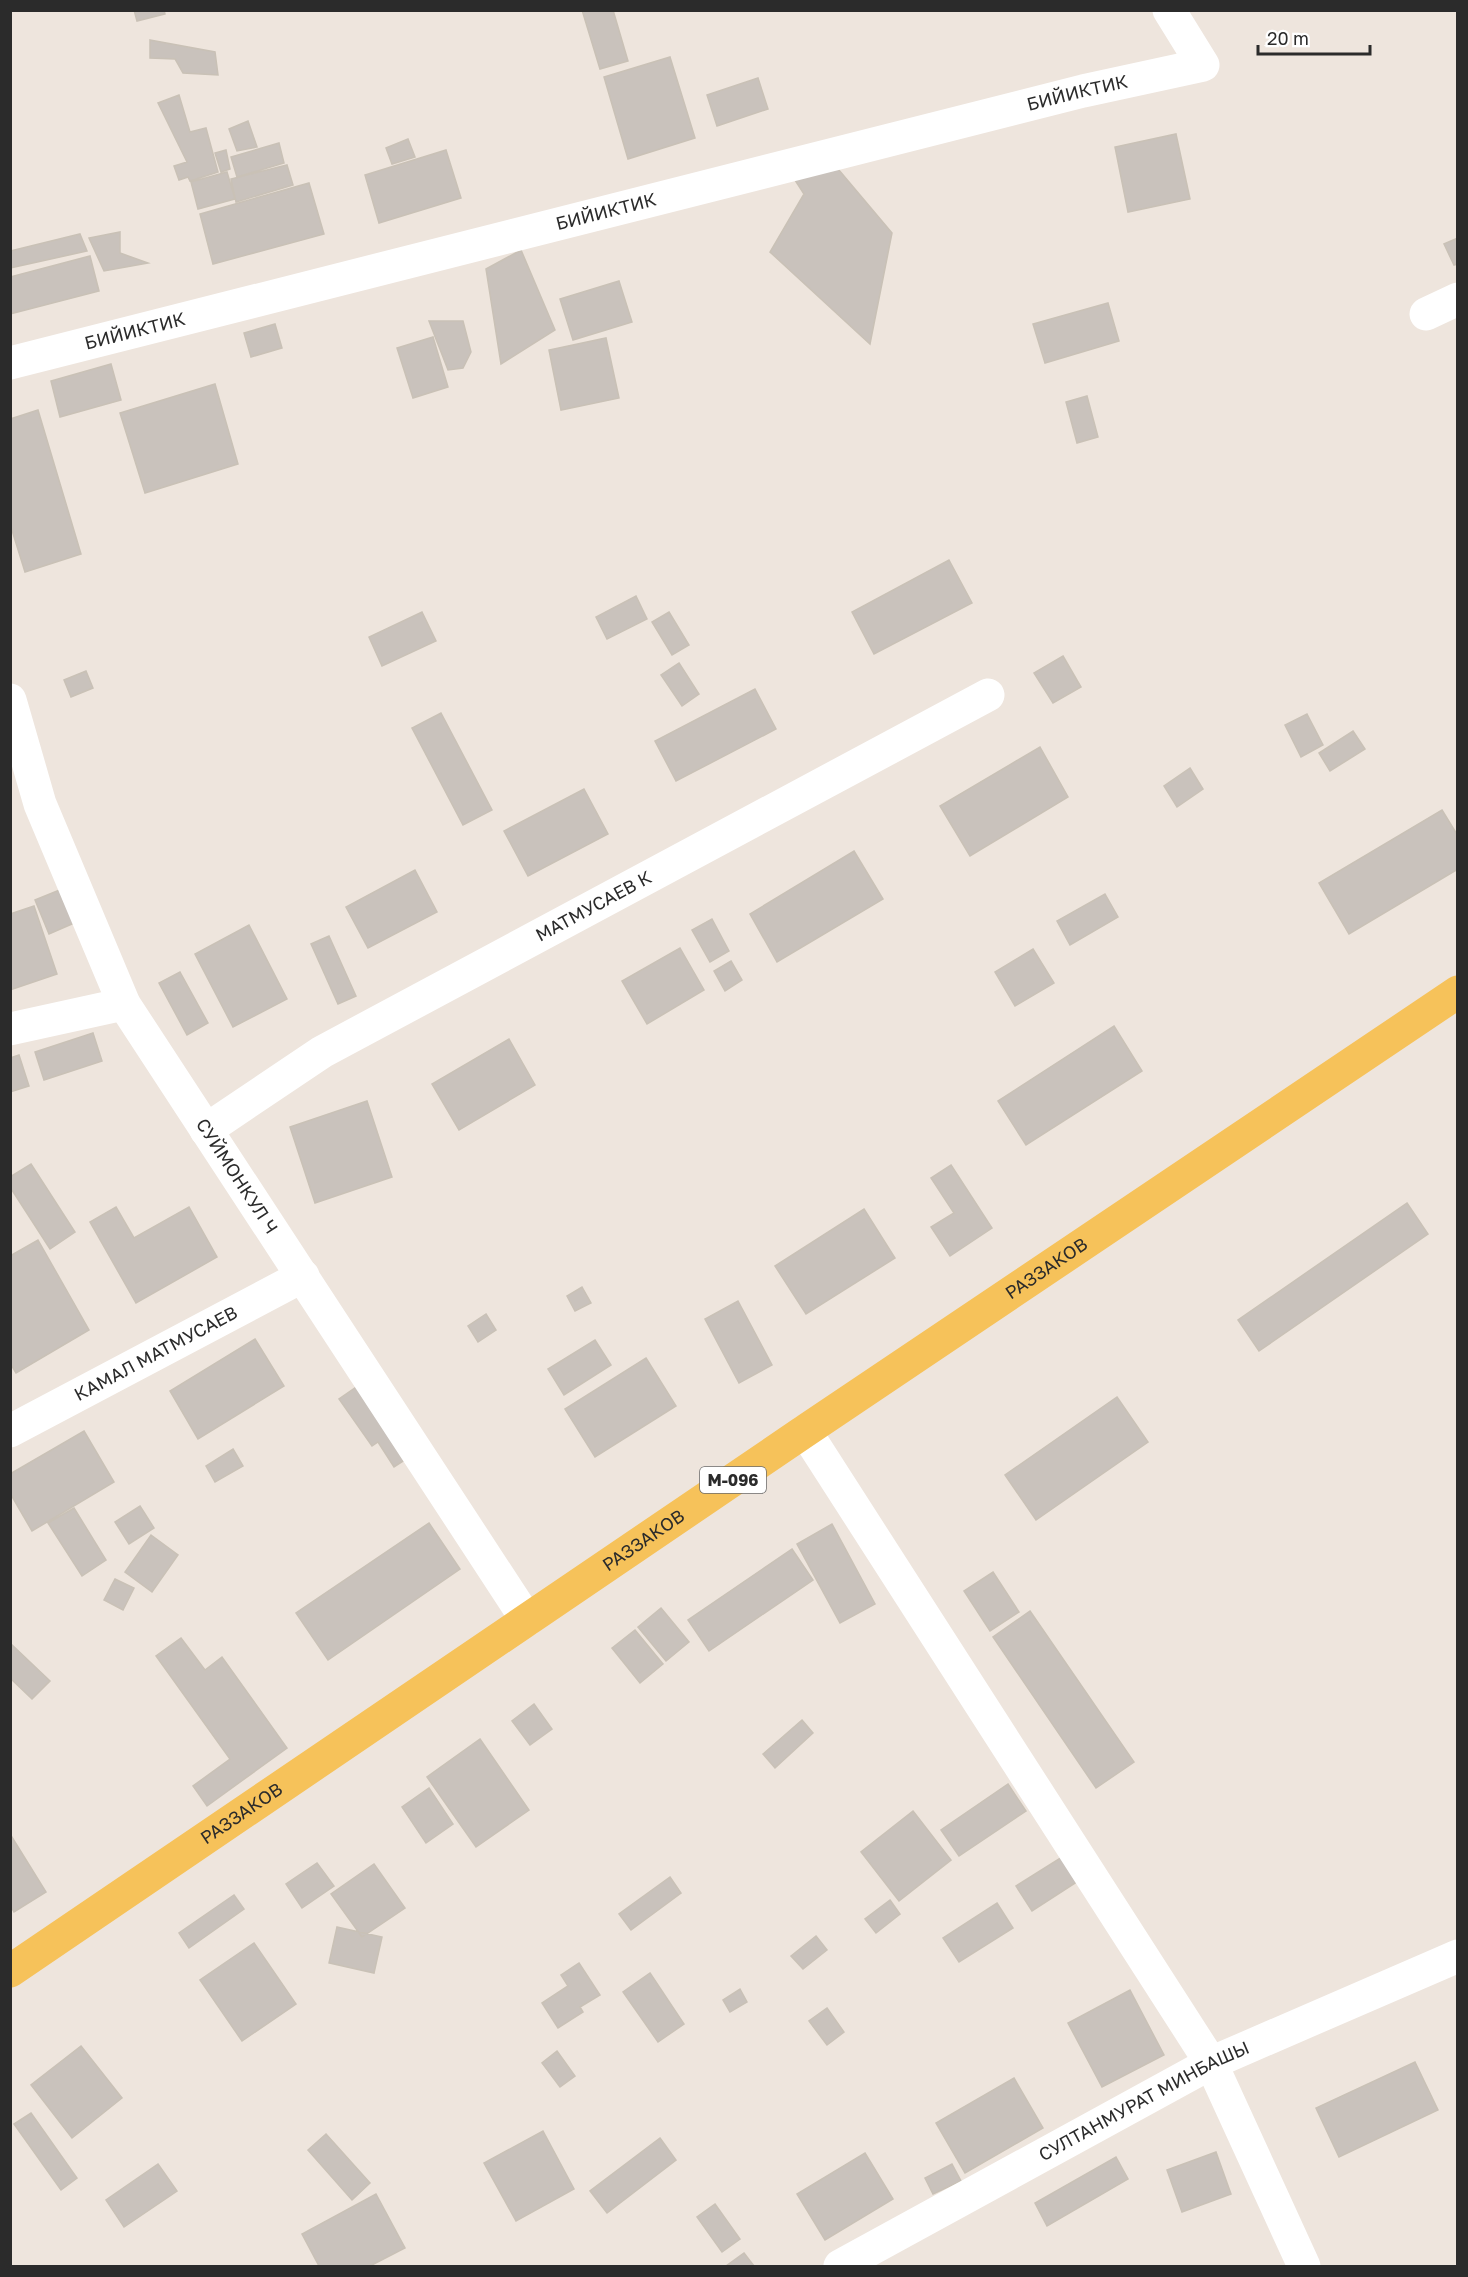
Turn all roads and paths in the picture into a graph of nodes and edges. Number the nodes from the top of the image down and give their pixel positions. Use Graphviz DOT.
graph roads {
  1 [pos="1169,10"];
  2 [pos="1458,299"];
  3 [pos="1426,314"];
  4 [pos="10,363"];
  5 [pos="988,695"];
  6 [pos="10,700"];
  7 [pos="1458,992"];
  8 [pos="124,1004"];
  9 [pos="10,1029"];
  10 [pos="206,1130"];
  11 [pos="303,1276"];
  12 [pos="10,1431"];
  13 [pos="805,1431"];
  14 [pos="527,1620"];
  15 [pos="1458,1956"];
  16 [pos="10,1971"];
  17 [pos="1211,2063"];
  18 [pos="840,2266"];
  19 [pos="1304,2266"];
  1 -- 4 [label="street, БИЙИКТИК"];
  2 -- 3 [label="street"];
  5 -- 10 [label="street, МАТМУСАЕВ К"];
  6 -- 8 [label="street, СУЙМОНКУЛ Ч"];
  7 -- 13 [label="main road, РАЗЗАКОВ / М-096"];
  8 -- 9 [label="street"];
  8 -- 10 [label="street, СУЙМОНКУЛ Ч"];
  10 -- 11 [label="street, СУЙМОНКУЛ Ч"];
  11 -- 12 [label="street, КАМАЛ МАТМУСАЕВ"];
  11 -- 14 [label="street, СУЙМОНКУЛ Ч"];
  13 -- 14 [label="main road, РАЗЗАКОВ / М-096"];
  13 -- 17 [label="street"];
  14 -- 16 [label="main road, РАЗЗАКОВ / М-096"];
  15 -- 17 [label="street, СУЛТАНМУРАТ МИНБАШЫ"];
  17 -- 18 [label="street, СУЛТАНМУРАТ МИНБАШЫ"];
  17 -- 19 [label="street"];
}
